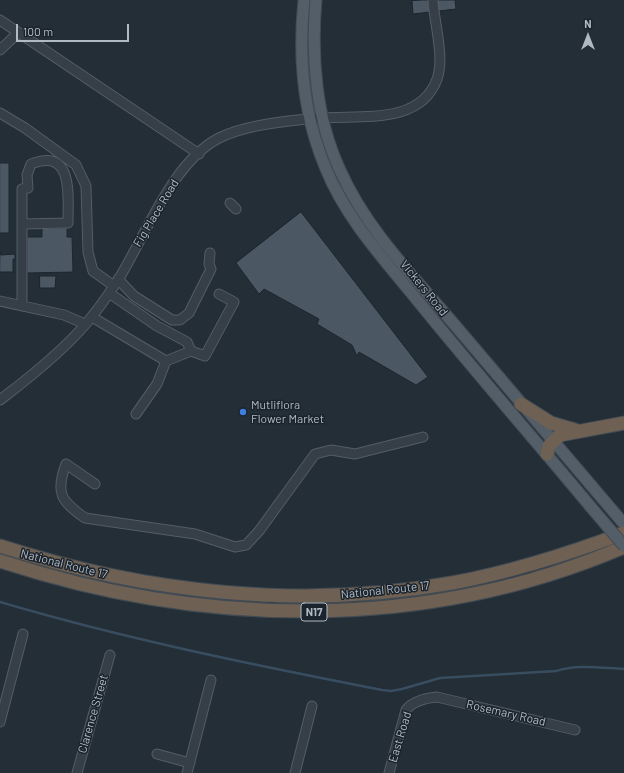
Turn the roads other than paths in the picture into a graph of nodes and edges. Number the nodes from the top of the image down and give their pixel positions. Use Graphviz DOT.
graph roads {
  1 [pos="304,0"];
  2 [pos="316,0"];
  3 [pos="433,0"];
  4 [pos="0,20"];
  5 [pos="18,32"];
  6 [pos="0,50"];
  7 [pos="0,113"];
  8 [pos="324,118"];
  9 [pos="310,119"];
  10 [pos="199,154"];
  11 [pos="22,224"];
  12 [pos="210,253"];
  13 [pos="114,286"];
  14 [pos="219,294"];
  15 [pos="0,301"];
  16 [pos="183,302"];
  17 [pos="22,306"];
  18 [pos="192,307"];
  19 [pos="92,317"];
  20 [pos="85,324"];
  21 [pos="191,352"];
  22 [pos="166,361"];
  23 [pos="148,380"];
  24 [pos="156,384"];
  25 [pos="0,400"];
  26 [pos="521,404"];
  27 [pos="136,414"];
  28 [pos="624,423"];
  29 [pos="576,430"];
  30 [pos="423,438"];
  31 [pos="554,441"];
  32 [pos="546,454"];
  33 [pos="95,484"];
  34 [pos="624,524"];
  35 [pos="624,533"];
  36 [pos="0,546"];
  37 [pos="624,546"];
  38 [pos="0,561"];
  39 [pos="23,634"];
  40 [pos="110,655"];
  41 [pos="211,680"];
  42 [pos="437,697"];
  43 [pos="312,706"];
  44 [pos="0,722"];
  45 [pos="575,730"];
  46 [pos="157,754"];
  47 [pos="190,763"];
  48 [pos="77,773"];
  49 [pos="187,773"];
  50 [pos="296,773"];
  51 [pos="389,773"];
  1 -- 9 [label="main road, Vickers Road"];
  2 -- 8 [label="main road, Vickers Road"];
  3 -- 8 [label="street, Fig Place Road"];
  4 -- 5 [label="street"];
  5 -- 6 [label="street"];
  5 -- 10 [label="street"];
  7 -- 13 [label="street"];
  8 -- 9 [label="street, Fig Place Road"];
  8 -- 26 [label="main road, Vickers Road"];
  9 -- 10 [label="street, Fig Place Road"];
  9 -- 32 [label="main road, Vickers Road"];
  10 -- 13 [label="street, Fig Place Road"];
  11 -- 11 [label="street"];
  11 -- 17 [label="street"];
  12 -- 18 [label="street"];
  13 -- 18 [label="street"];
  13 -- 19 [label="street, Fig Place Road"];
  13 -- 21 [label="street"];
  14 -- 21 [label="street"];
  15 -- 17 [label="street"];
  16 -- 18 [label="street"];
  17 -- 20 [label="street"];
  19 -- 20 [label="street, Fig Place Road"];
  19 -- 22 [label="street"];
  20 -- 25 [label="street, Fig Place Road"];
  21 -- 22 [label="street"];
  22 -- 24 [label="street"];
  23 -- 24 [label="street"];
  24 -- 27 [label="street"];
  26 -- 29 [label="highway"];
  26 -- 31 [label="main road, Vickers Road"];
  28 -- 29 [label="highway"];
  29 -- 31 [label="highway"];
  30 -- 33 [label="street"];
  31 -- 32 [label="highway"];
  31 -- 34 [label="main road, Vickers Road"];
  32 -- 37 [label="main road, Vickers Road, bridge"];
  35 -- 36 [label="highway, National Route 17 / N17"];
  37 -- 38 [label="highway, N17"];
  39 -- 44 [label="street"];
  40 -- 48 [label="street, Clarence Street"];
  41 -- 47 [label="street"];
  42 -- 45 [label="street, Rosemary Road"];
  42 -- 51 [label="street, East Road"];
  43 -- 50 [label="street"];
  46 -- 47 [label="street"];
  47 -- 49 [label="street"];
}
